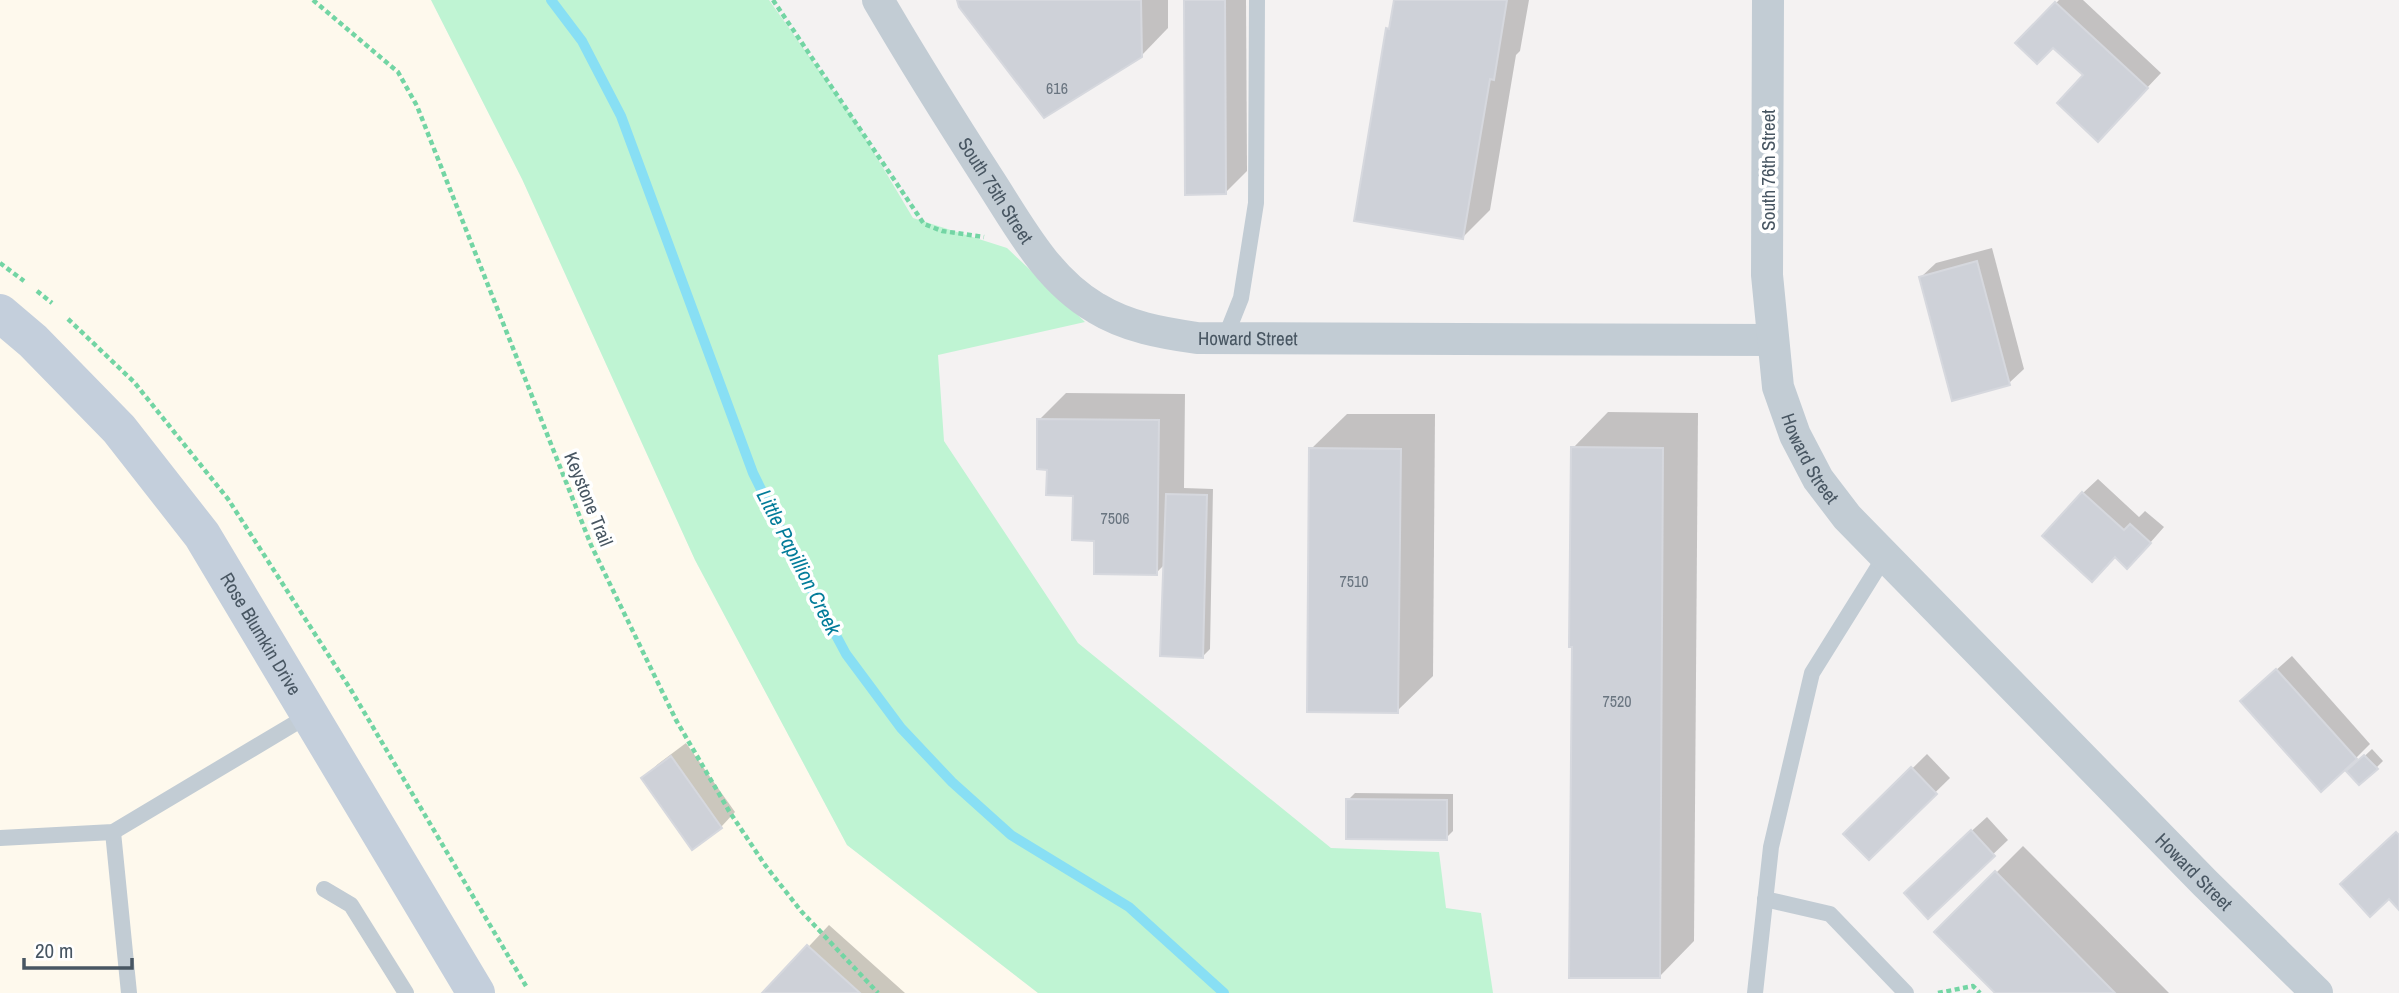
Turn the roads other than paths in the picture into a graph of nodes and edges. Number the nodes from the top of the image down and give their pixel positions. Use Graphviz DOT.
graph roads {
  1 [pos="878,0"];
  2 [pos="1257,0"];
  3 [pos="1768,0"];
  4 [pos="0,313"];
  5 [pos="1160,333"];
  6 [pos="1226,338"];
  7 [pos="1773,340"];
  8 [pos="1885,556"];
  9 [pos="309,715"];
  10 [pos="113,832"];
  11 [pos="0,838"];
  12 [pos="324,889"];
  13 [pos="1765,900"];
  14 [pos="129,993"];
  15 [pos="406,993"];
  16 [pos="477,993"];
  17 [pos="1755,993"];
  18 [pos="1906,993"];
  19 [pos="2317,993"];
  1 -- 5 [label="street, South 75th Street"];
  2 -- 6 [label="lane"];
  3 -- 7 [label="street, South 76th Street"];
  4 -- 9 [label="main road, Rose Blumkin Drive"];
  5 -- 6 [label="street, Howard Street"];
  6 -- 7 [label="street, Howard Street"];
  7 -- 8 [label="street, Howard Street"];
  8 -- 13 [label="lane"];
  8 -- 19 [label="street, Howard Street"];
  9 -- 10 [label="lane"];
  9 -- 16 [label="main road, Rose Blumkin Drive"];
  10 -- 11 [label="lane"];
  10 -- 14 [label="lane"];
  12 -- 15 [label="lane"];
  13 -- 17 [label="lane"];
  13 -- 18 [label="lane"];
}
